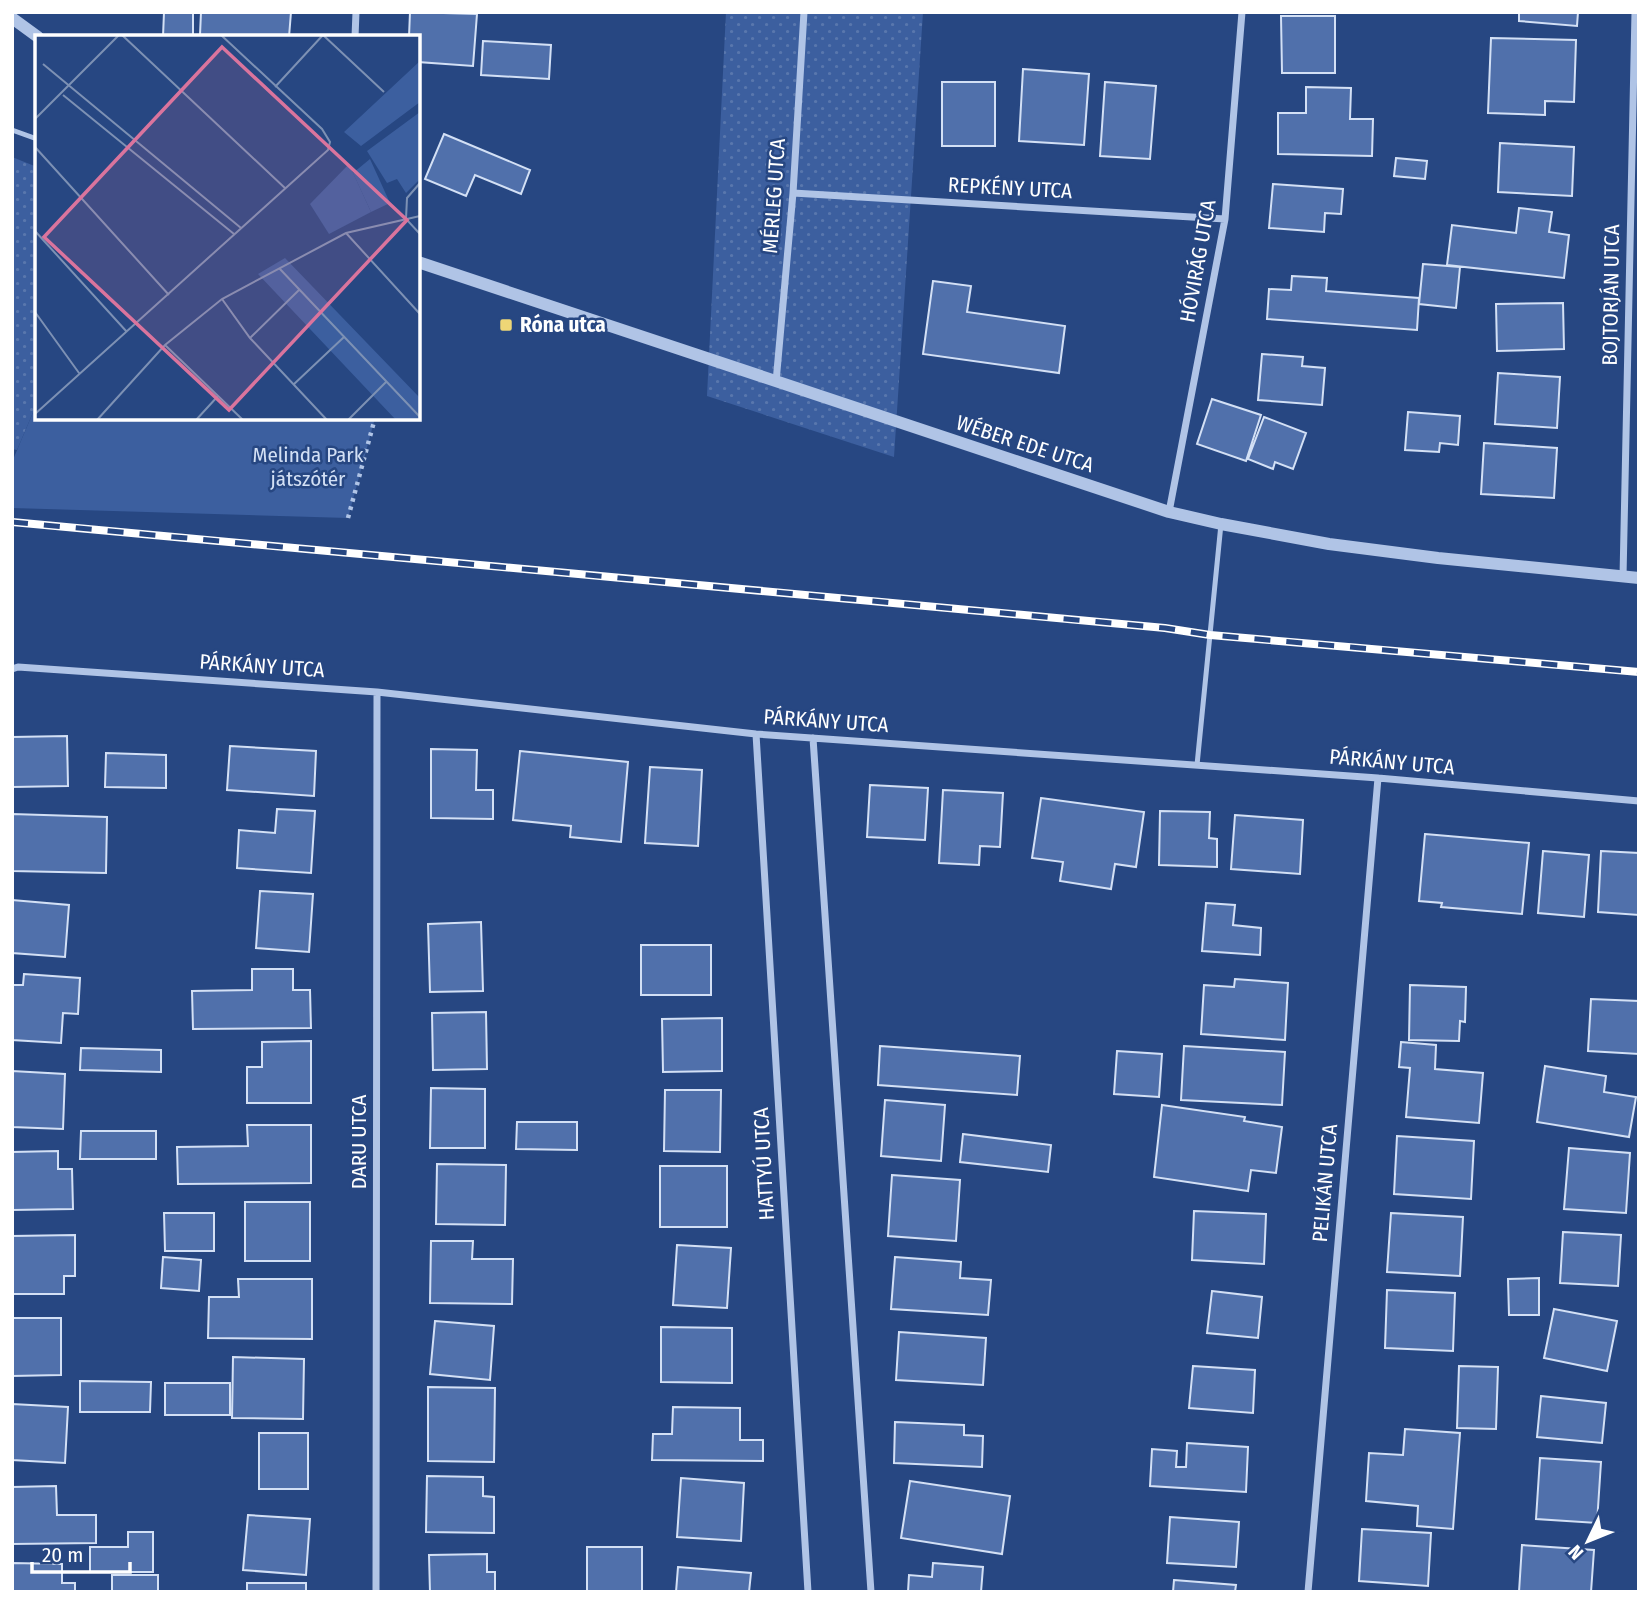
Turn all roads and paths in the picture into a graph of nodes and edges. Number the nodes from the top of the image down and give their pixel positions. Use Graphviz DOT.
graph roads {
  1 [pos="356,12"];
  2 [pos="803,12"];
  3 [pos="1242,12"];
  4 [pos="1634,12"];
  5 [pos="12,18"];
  6 [pos="35,35"];
  7 [pos="355,35"];
  8 [pos="1636,116"];
  9 [pos="12,130"];
  10 [pos="35,138"];
  11 [pos="793,193"];
  12 [pos="1225,219"];
  13 [pos="420,263"];
  14 [pos="776,382"];
  15 [pos="373,420"];
  16 [pos="1169,512"];
  17 [pos="348,518"];
  18 [pos="1221,524"];
  19 [pos="1623,578"];
  20 [pos="1639,578"];
  21 [pos="12,669"];
  22 [pos="377,692"];
  23 [pos="756,734"];
  24 [pos="813,738"];
  25 [pos="1197,765"];
  26 [pos="1378,778"];
  27 [pos="1639,801"];
  28 [pos="376,1592"];
  29 [pos="808,1592"];
  30 [pos="871,1592"];
  31 [pos="1308,1592"];
  1 -- 7 [label="street"];
  2 -- 11 [label="street, MÉRLEG UTCA"];
  3 -- 12 [label="street, HÓVIRÁG UTCA"];
  4 -- 8 [label="street, BOJTORJÁN UTCA"];
  5 -- 6 [label="street"];
  8 -- 19 [label="street, BOJTORJÁN UTCA"];
  9 -- 10 [label="lane"];
  11 -- 12 [label="street, REPKÉNY UTCA"];
  11 -- 14 [label="street, MÉRLEG UTCA"];
  12 -- 16 [label="street, HÓVIRÁG UTCA"];
  13 -- 14 [label="street, WÉBER EDE UTCA"];
  14 -- 16 [label="street, WÉBER EDE UTCA"];
  15 -- 17 [label="path"];
  16 -- 18 [label="street, WÉBER EDE UTCA"];
  18 -- 19 [label="street, WÉBER EDE UTCA"];
  18 -- 25 [label="lane"];
  19 -- 20 [label="street, WÉBER EDE UTCA"];
  21 -- 22 [label="street, PÁRKÁNY UTCA"];
  22 -- 23 [label="street, PÁRKÁNY UTCA"];
  22 -- 28 [label="street, DARU UTCA"];
  23 -- 24 [label="street, PÁRKÁNY UTCA"];
  23 -- 29 [label="street, HATTYÚ UTCA"];
  24 -- 25 [label="street, PÁRKÁNY UTCA"];
  24 -- 30 [label="street"];
  25 -- 26 [label="street, PÁRKÁNY UTCA"];
  26 -- 27 [label="street, PÁRKÁNY UTCA"];
  26 -- 31 [label="street, PELIKÁN UTCA"];
}
